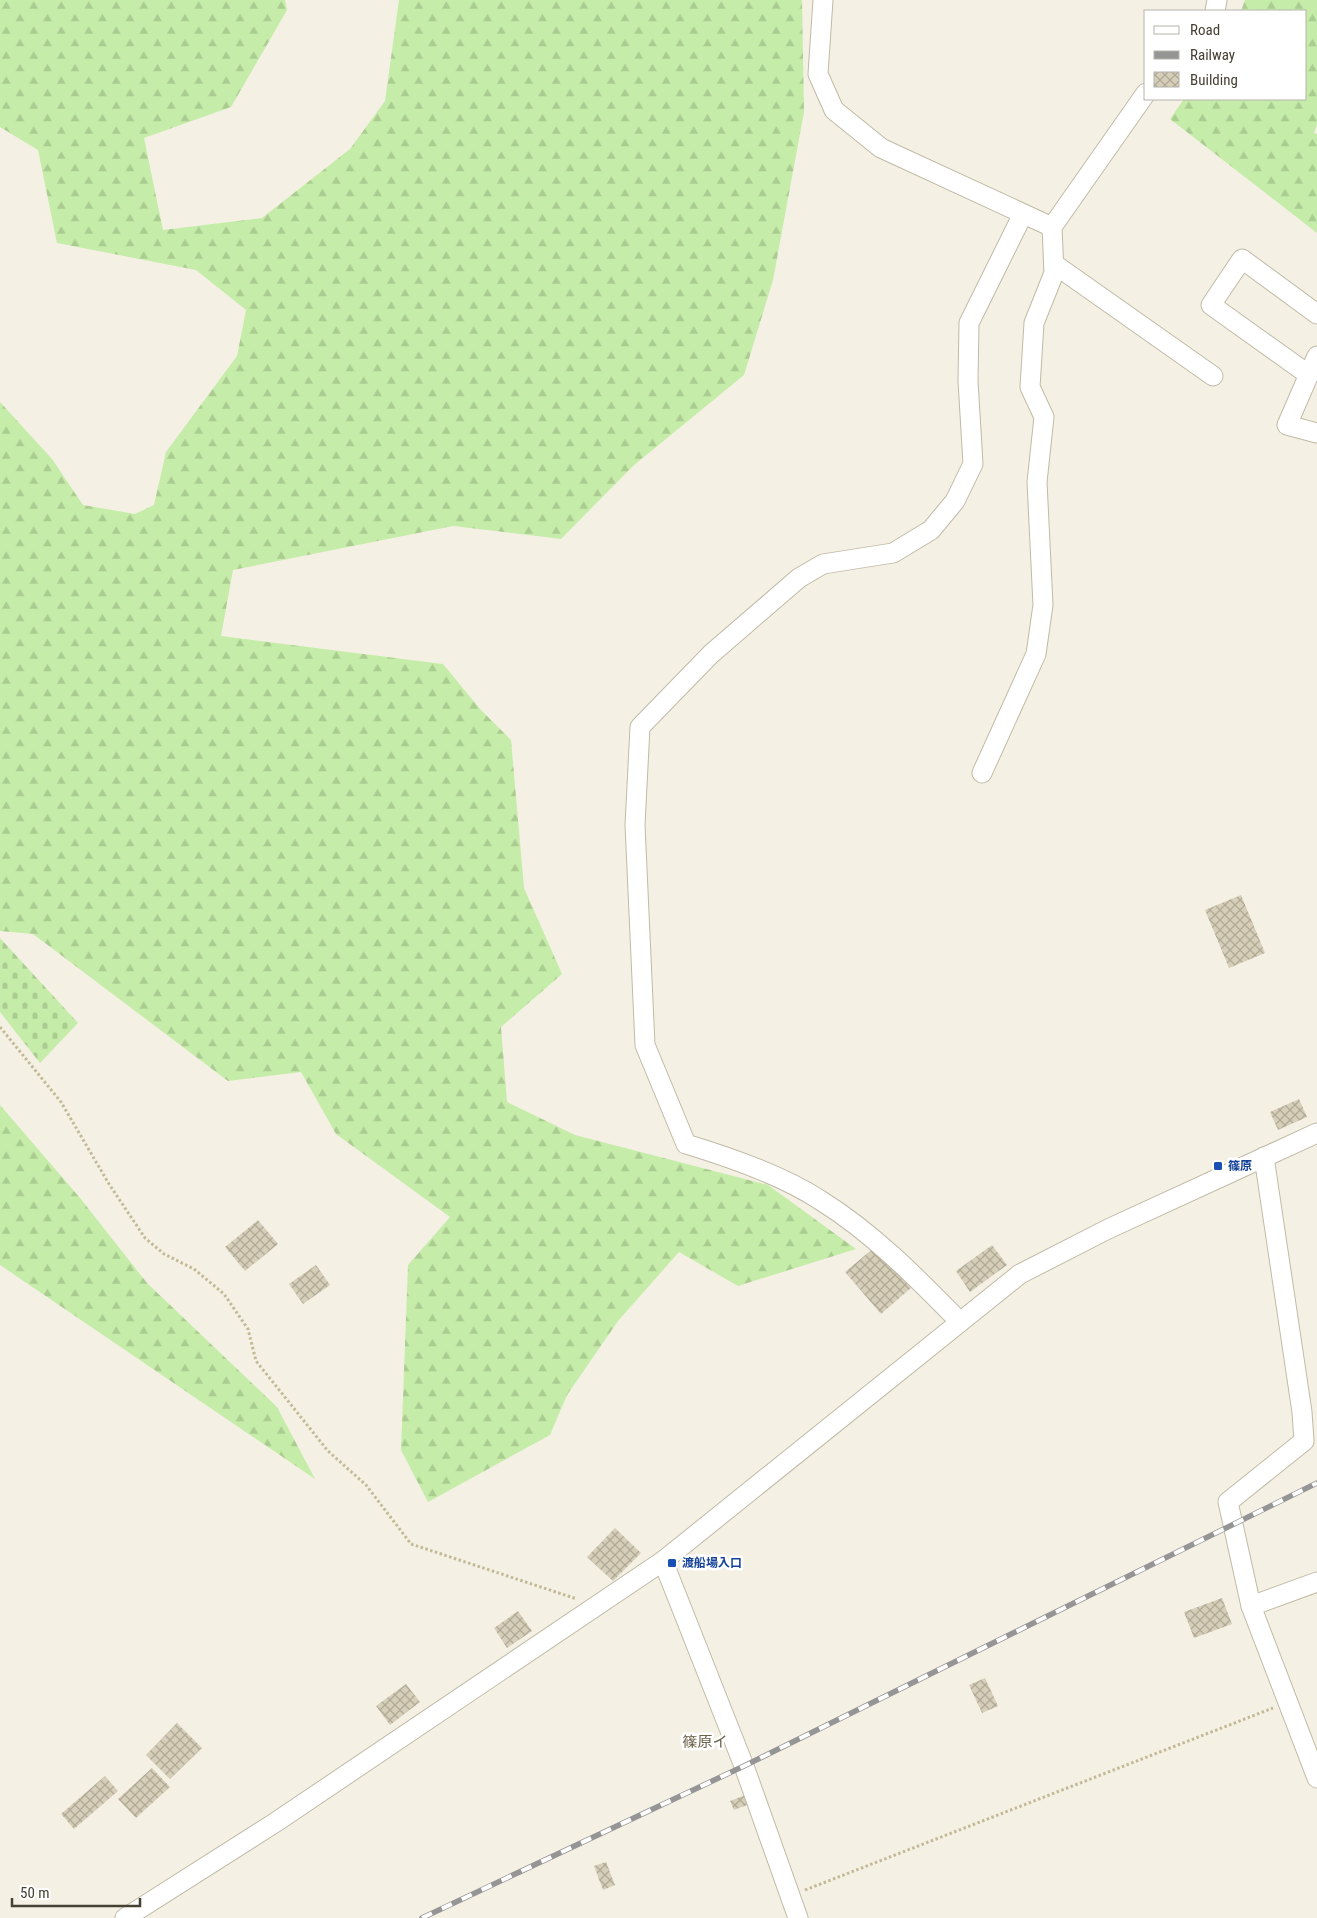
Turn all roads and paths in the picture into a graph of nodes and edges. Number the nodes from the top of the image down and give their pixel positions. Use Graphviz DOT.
graph roads {
  1 [pos="823,0"];
  2 [pos="1144,96"];
  3 [pos="1023,214"];
  4 [pos="1052,227"];
  5 [pos="1054,264"];
  6 [pos="1317,314"];
  7 [pos="1317,356"];
  8 [pos="1309,375"];
  9 [pos="1213,376"];
  10 [pos="1317,433"];
  11 [pos="982,773"];
  12 [pos="0,1027"];
  13 [pos="1317,1134"];
  14 [pos="1264,1158"];
  15 [pos="960,1322"];
  16 [pos="663,1561"];
  17 [pos="1317,1582"];
  18 [pos="597,1606"];
  19 [pos="1251,1606"];
  20 [pos="1287,1702"];
  21 [pos="1317,1778"];
  22 [pos="790,1896"];
  23 [pos="125,1918"];
  24 [pos="798,1918"];
  1 -- 3 [label="street"];
  2 -- 4 [label="street"];
  3 -- 4 [label="street"];
  3 -- 15 [label="street"];
  4 -- 5 [label="street"];
  5 -- 9 [label="street"];
  5 -- 11 [label="street"];
  6 -- 8 [label="street"];
  7 -- 8 [label="street"];
  8 -- 10 [label="street"];
  12 -- 18 [label="path"];
  13 -- 14 [label="street"];
  14 -- 15 [label="street"];
  14 -- 19 [label="street"];
  15 -- 16 [label="street"];
  16 -- 18 [label="street"];
  16 -- 22 [label="street"];
  17 -- 19 [label="street"];
  18 -- 23 [label="street"];
  19 -- 20 [label="street"];
  20 -- 21 [label="street"];
  20 -- 22 [label="path"];
  22 -- 24 [label="street"];
}
